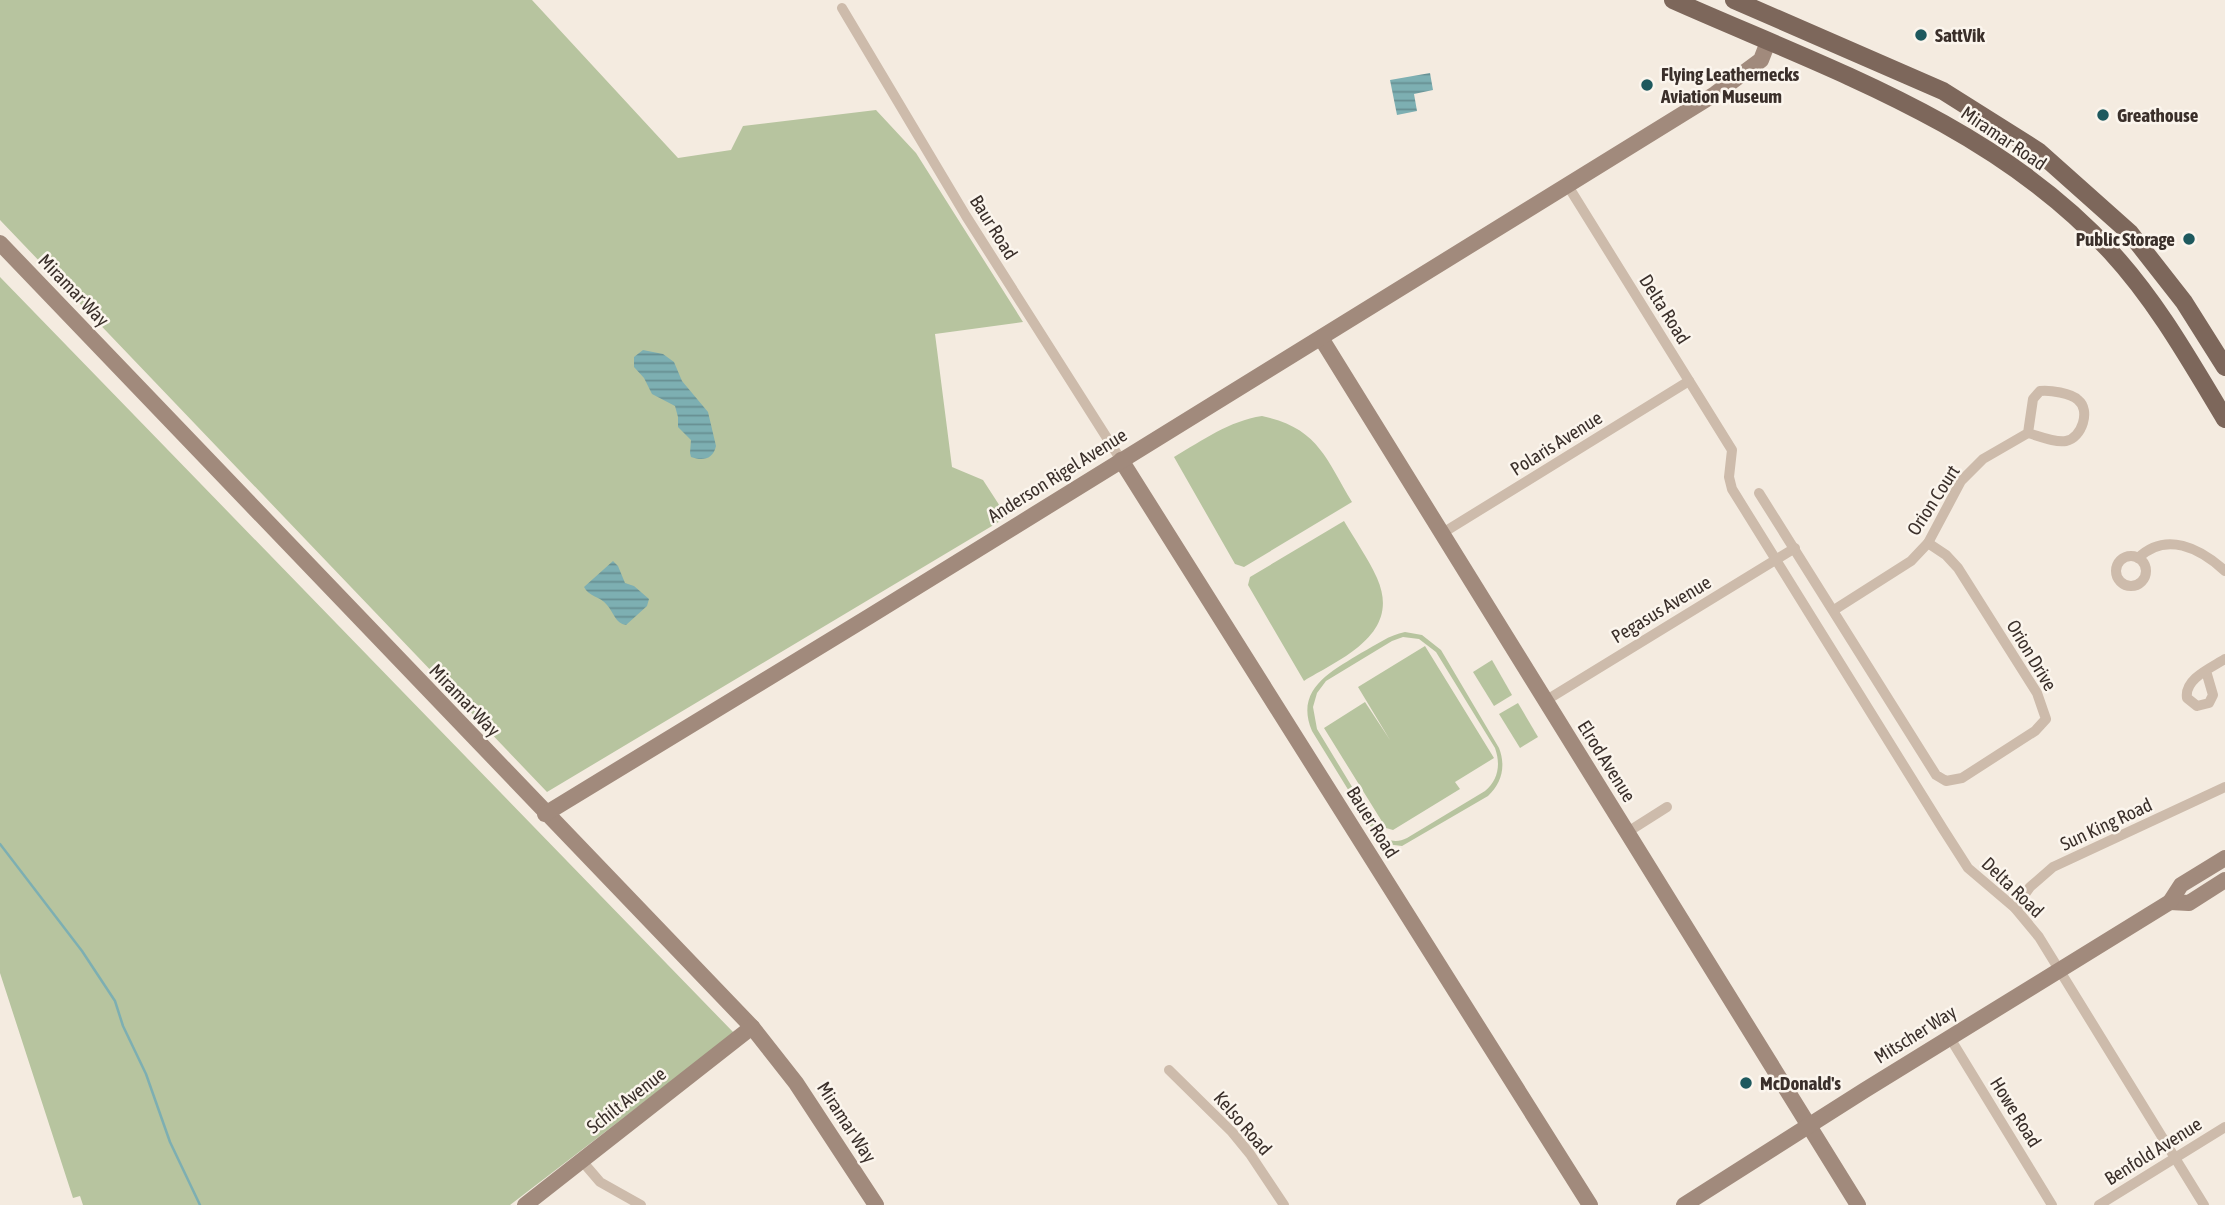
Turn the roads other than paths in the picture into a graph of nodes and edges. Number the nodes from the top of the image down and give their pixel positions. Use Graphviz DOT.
graph roads {
  1 [pos="1673,0"];
  2 [pos="1734,0"];
  3 [pos="842,8"];
  4 [pos="1768,42"];
  5 [pos="1568,186"];
  6 [pos="0,243"];
  7 [pos="1321,338"];
  8 [pos="2225,367"];
  9 [pos="1689,382"];
  10 [pos="2225,419"];
  11 [pos="2028,433"];
  12 [pos="1121,460"];
  13 [pos="1759,493"];
  14 [pos="1441,534"];
  15 [pos="1928,543"];
  16 [pos="1795,548"];
  17 [pos="2138,558"];
  18 [pos="1776,559"];
  19 [pos="2225,571"];
  20 [pos="1834,610"];
  21 [pos="2225,659"];
  22 [pos="2206,671"];
  23 [pos="1545,701"];
  24 [pos="2225,788"];
  25 [pos="1667,807"];
  26 [pos="545,814"];
  27 [pos="1626,833"];
  28 [pos="2225,858"];
  29 [pos="2225,880"];
  30 [pos="2170,902"];
  31 [pos="2015,908"];
  32 [pos="2058,971"];
  33 [pos="752,1027"];
  34 [pos="1950,1038"];
  35 [pos="1168,1070"];
  36 [pos="1809,1127"];
  37 [pos="2225,1127"];
  38 [pos="2175,1158"];
  39 [pos="582,1161"];
  40 [pos="525,1205"];
  41 [pos="641,1205"];
  42 [pos="876,1205"];
  43 [pos="1283,1205"];
  44 [pos="1590,1205"];
  45 [pos="1684,1205"];
  46 [pos="1858,1205"];
  47 [pos="2052,1205"];
  48 [pos="2099,1205"];
  49 [pos="2204,1205"];
  1 -- 4 [label="main road, Miramar Road"];
  2 -- 8 [label="main road, Miramar Road"];
  3 -- 12 [label="street, Baur Road"];
  4 -- 5 [label="street, Anderson Rigel Avenue"];
  4 -- 10 [label="main road, Miramar Road"];
  5 -- 7 [label="street, Anderson Rigel Avenue"];
  5 -- 9 [label="street, Delta Road"];
  6 -- 26 [label="street, Miramar Way"];
  7 -- 12 [label="street, Anderson Rigel Avenue"];
  7 -- 14 [label="street, Elrod Avenue"];
  9 -- 14 [label="street, Polaris Avenue"];
  9 -- 18 [label="street, Delta Road"];
  11 -- 11 [label="street"];
  11 -- 15 [label="street, Orion Court"];
  12 -- 26 [label="street, Anderson Rigel Avenue"];
  12 -- 44 [label="street, Bauer Road"];
  13 -- 16 [label="street"];
  14 -- 23 [label="street, Elrod Avenue"];
  15 -- 20 [label="street, Orion Court"];
  15 -- 20 [label="street, Orion Drive"];
  16 -- 18 [label="street, Pegasus Avenue"];
  16 -- 20 [label="street"];
  17 -- 19 [label="street"];
  18 -- 23 [label="street, Pegasus Avenue"];
  18 -- 31 [label="street, Delta Road"];
  21 -- 22 [label="street"];
  23 -- 27 [label="street, Elrod Avenue"];
  24 -- 31 [label="street, Sun King Road"];
  25 -- 27 [label="street"];
  26 -- 33 [label="street, Miramar Way"];
  27 -- 36 [label="street, Elrod Avenue"];
  28 -- 30 [label="street, Mitscher Way"];
  29 -- 30 [label="street, Mitscher Way"];
  30 -- 32 [label="street, Mitscher Way"];
  31 -- 32 [label="street, Delta Road"];
  32 -- 34 [label="street, Mitscher Way"];
  32 -- 38 [label="street, Delta Road"];
  33 -- 39 [label="street, Schilt Avenue"];
  33 -- 42 [label="street, Miramar Way"];
  34 -- 36 [label="street, Mitscher Way"];
  34 -- 47 [label="street, Howe Road"];
  35 -- 43 [label="street, Kelso Road"];
  36 -- 45 [label="street, Mitscher Way"];
  36 -- 46 [label="street, Elrod Avenue"];
  37 -- 38 [label="street, Benfold Avenue"];
  38 -- 48 [label="street, Benfold Avenue"];
  38 -- 49 [label="street, Delta Road"];
  39 -- 40 [label="street, Schilt Avenue"];
  39 -- 41 [label="street"];
}
